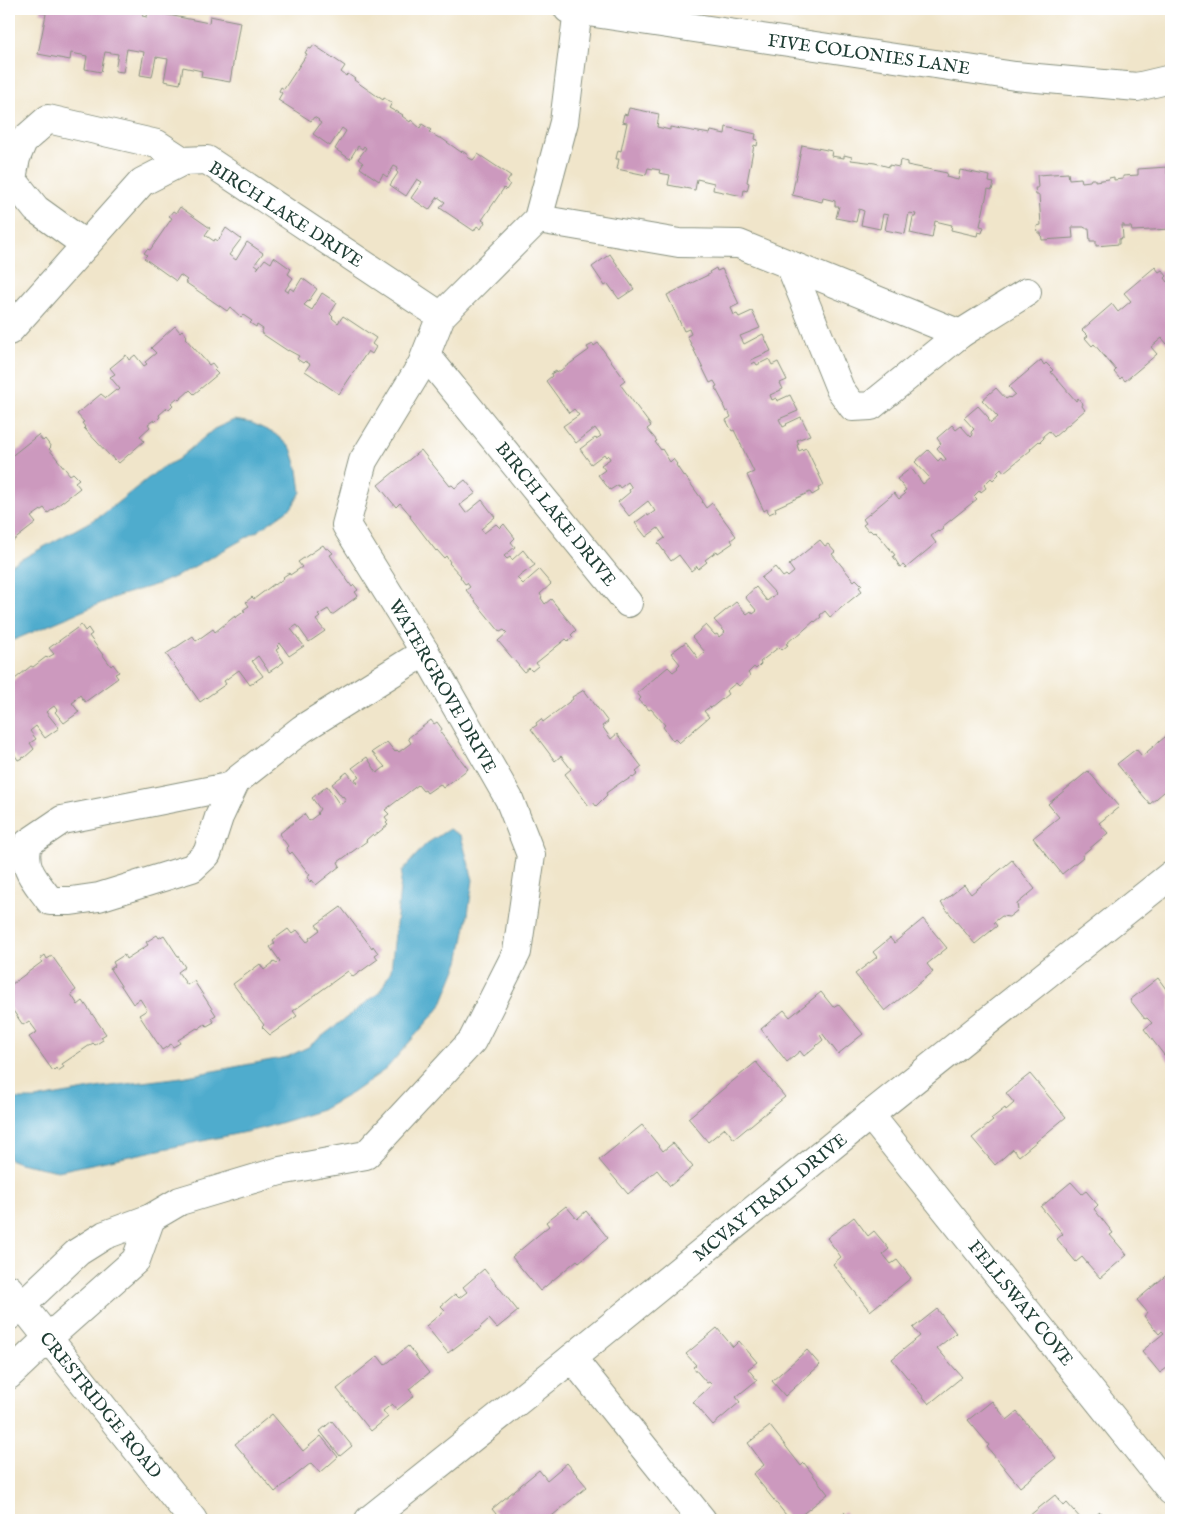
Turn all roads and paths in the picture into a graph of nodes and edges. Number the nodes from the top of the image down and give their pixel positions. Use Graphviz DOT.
graph roads {
  1 [pos="574,9"];
  2 [pos="1171,79"];
  3 [pos="183,160"];
  4 [pos="538,219"];
  5 [pos="86,245"];
  6 [pos="790,265"];
  7 [pos="1027,292"];
  8 [pos="441,316"];
  9 [pos="9,331"];
  10 [pos="960,334"];
  11 [pos="426,355"];
  12 [pos="628,603"];
  13 [pos="425,652"];
  14 [pos="233,786"];
  15 [pos="1171,876"];
  16 [pos="870,1115"];
  17 [pos="151,1218"];
  18 [pos="13,1303"];
  19 [pos="47,1338"];
  20 [pos="572,1358"];
  21 [pos="9,1375"];
  22 [pos="1171,1490"];
  23 [pos="193,1520"];
  24 [pos="369,1520"];
  25 [pos="702,1520"];
  1 -- 2 [label="street, FIVE COLONIES LANE"];
  1 -- 4 [label="street, WATERGROVE DRIVE"];
  3 -- 5 [label="street, BIRCH LAKE DRIVE"];
  3 -- 5 [label="street"];
  3 -- 8 [label="street, BIRCH LAKE DRIVE"];
  4 -- 6 [label="street"];
  4 -- 8 [label="street, WATERGROVE DRIVE"];
  5 -- 9 [label="street, BIRCH LAKE DRIVE"];
  6 -- 10 [label="street"];
  6 -- 10 [label="street"];
  7 -- 10 [label="street"];
  8 -- 11 [label="street, WATERGROVE DRIVE"];
  11 -- 12 [label="street, BIRCH LAKE DRIVE"];
  11 -- 13 [label="street, WATERGROVE DRIVE"];
  13 -- 14 [label="street"];
  13 -- 17 [label="street, WATERGROVE DRIVE"];
  14 -- 14 [label="street"];
  15 -- 16 [label="street, MCVAY TRAIL DRIVE"];
  16 -- 20 [label="street, MCVAY TRAIL DRIVE"];
  16 -- 22 [label="street, FELLSWAY COVE"];
  17 -- 18 [label="street, WATERGROVE DRIVE"];
  17 -- 19 [label="street"];
  18 -- 19 [label="street, CRESTRIDGE ROAD"];
  19 -- 21 [label="street"];
  19 -- 23 [label="street, CRESTRIDGE ROAD"];
  20 -- 24 [label="street, MCVAY TRAIL DRIVE"];
  20 -- 25 [label="street"];
}
